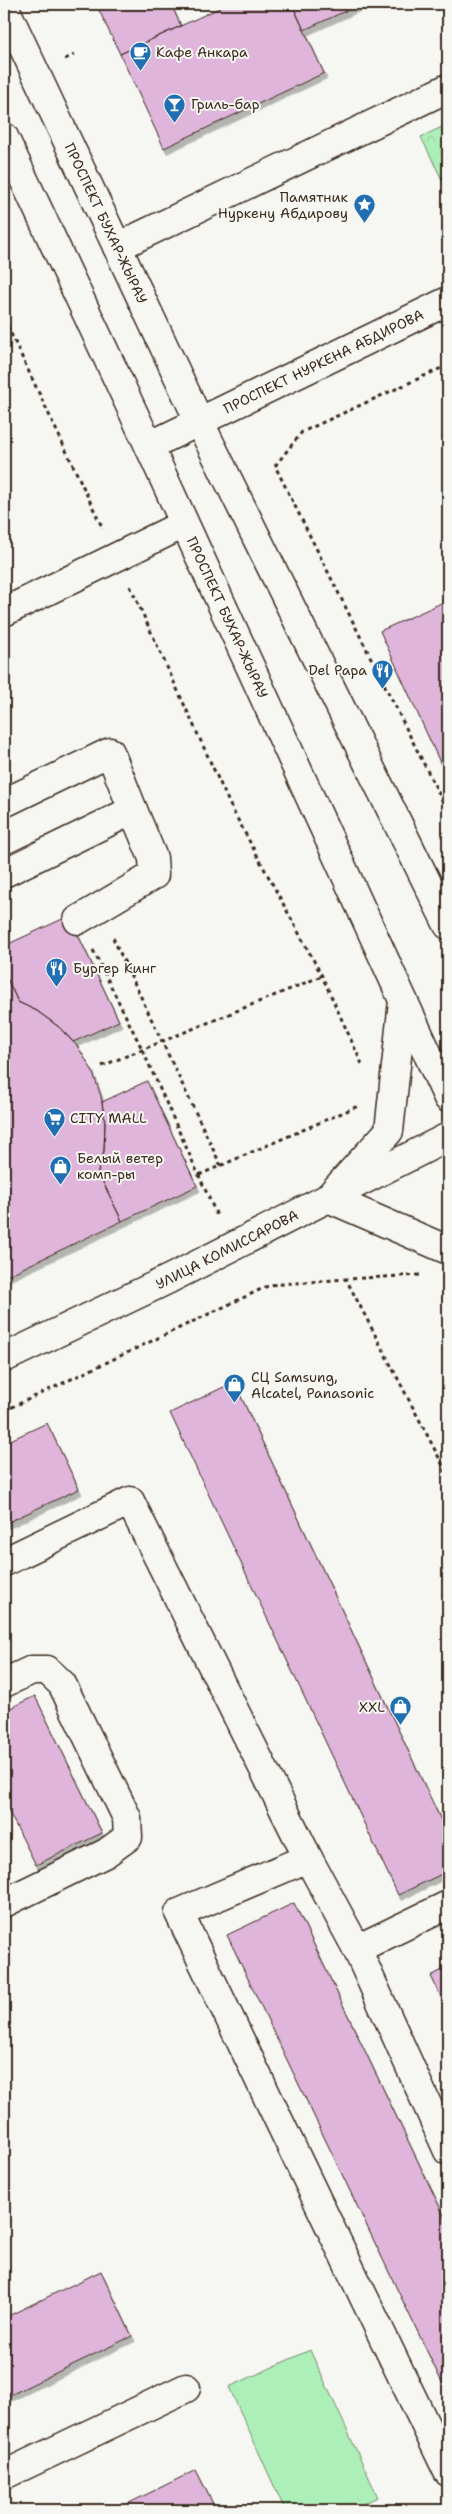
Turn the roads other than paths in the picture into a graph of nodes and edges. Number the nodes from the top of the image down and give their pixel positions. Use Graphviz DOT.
graph roads {
  1 [pos="4,6"];
  2 [pos="448,88"];
  3 [pos="4,137"];
  4 [pos="117,247"];
  5 [pos="448,301"];
  6 [pos="199,420"];
  7 [pos="149,446"];
  8 [pos="184,524"];
  9 [pos="4,612"];
  10 [pos="4,802"];
  11 [pos="133,810"];
  12 [pos="4,873"];
  13 [pos="88,914"];
  14 [pos="448,925"];
  15 [pos="403,1001"];
  16 [pos="448,1098"];
  17 [pos="448,1137"];
  18 [pos="328,1198"];
  19 [pos="448,1250"];
  20 [pos="4,1358"];
  21 [pos="4,1562"];
  22 [pos="4,1683"];
  23 [pos="308,1858"];
  24 [pos="4,1903"];
  25 [pos="448,1905"];
  26 [pos="357,1949"];
  27 [pos="448,2151"];
  28 [pos="186,2388"];
  29 [pos="448,2472"];
  30 [pos="4,2475"];
  1 -- 4 [label="main road, ПРОСПЕКТ БУХАР-ЖЫРАУ"];
  2 -- 4 [label="main road"];
  3 -- 7 [label="main road, ПРОСПЕКТ БУХАР-ЖЫРАУ"];
  4 -- 6 [label="main road, ПРОСПЕКТ БУХАР-ЖЫРАУ"];
  5 -- 6 [label="main road, ПРОСПЕКТ НУРКЕНА АБДИРОВА"];
  6 -- 7 [label="main road, ПРОСПЕКТ НУРКЕНА АБДИРОВА"];
  6 -- 14 [label="main road, ПРОСПЕКТ БУХАР-ЖЫРАУ"];
  7 -- 8 [label="main road, ПРОСПЕКТ БУХАР-ЖЫРАУ"];
  8 -- 9 [label="main road"];
  8 -- 15 [label="main road, ПРОСПЕКТ БУХАР-ЖЫРАУ"];
  10 -- 11 [label="main road"];
  11 -- 12 [label="main road"];
  11 -- 13 [label="main road"];
  15 -- 16 [label="main road, ПРОСПЕКТ БУХАР-ЖЫРАУ"];
  15 -- 18 [label="main road"];
  17 -- 18 [label="main road, УЛИЦА КОМИССАРОВА"];
  18 -- 19 [label="main road"];
  18 -- 20 [label="main road, УЛИЦА КОМИССАРОВА"];
  21 -- 23 [label="main road"];
  22 -- 24 [label="main road"];
  23 -- 26 [label="main road"];
  23 -- 29 [label="main road"];
  25 -- 26 [label="main road"];
  26 -- 27 [label="main road"];
  28 -- 30 [label="main road"];
}
